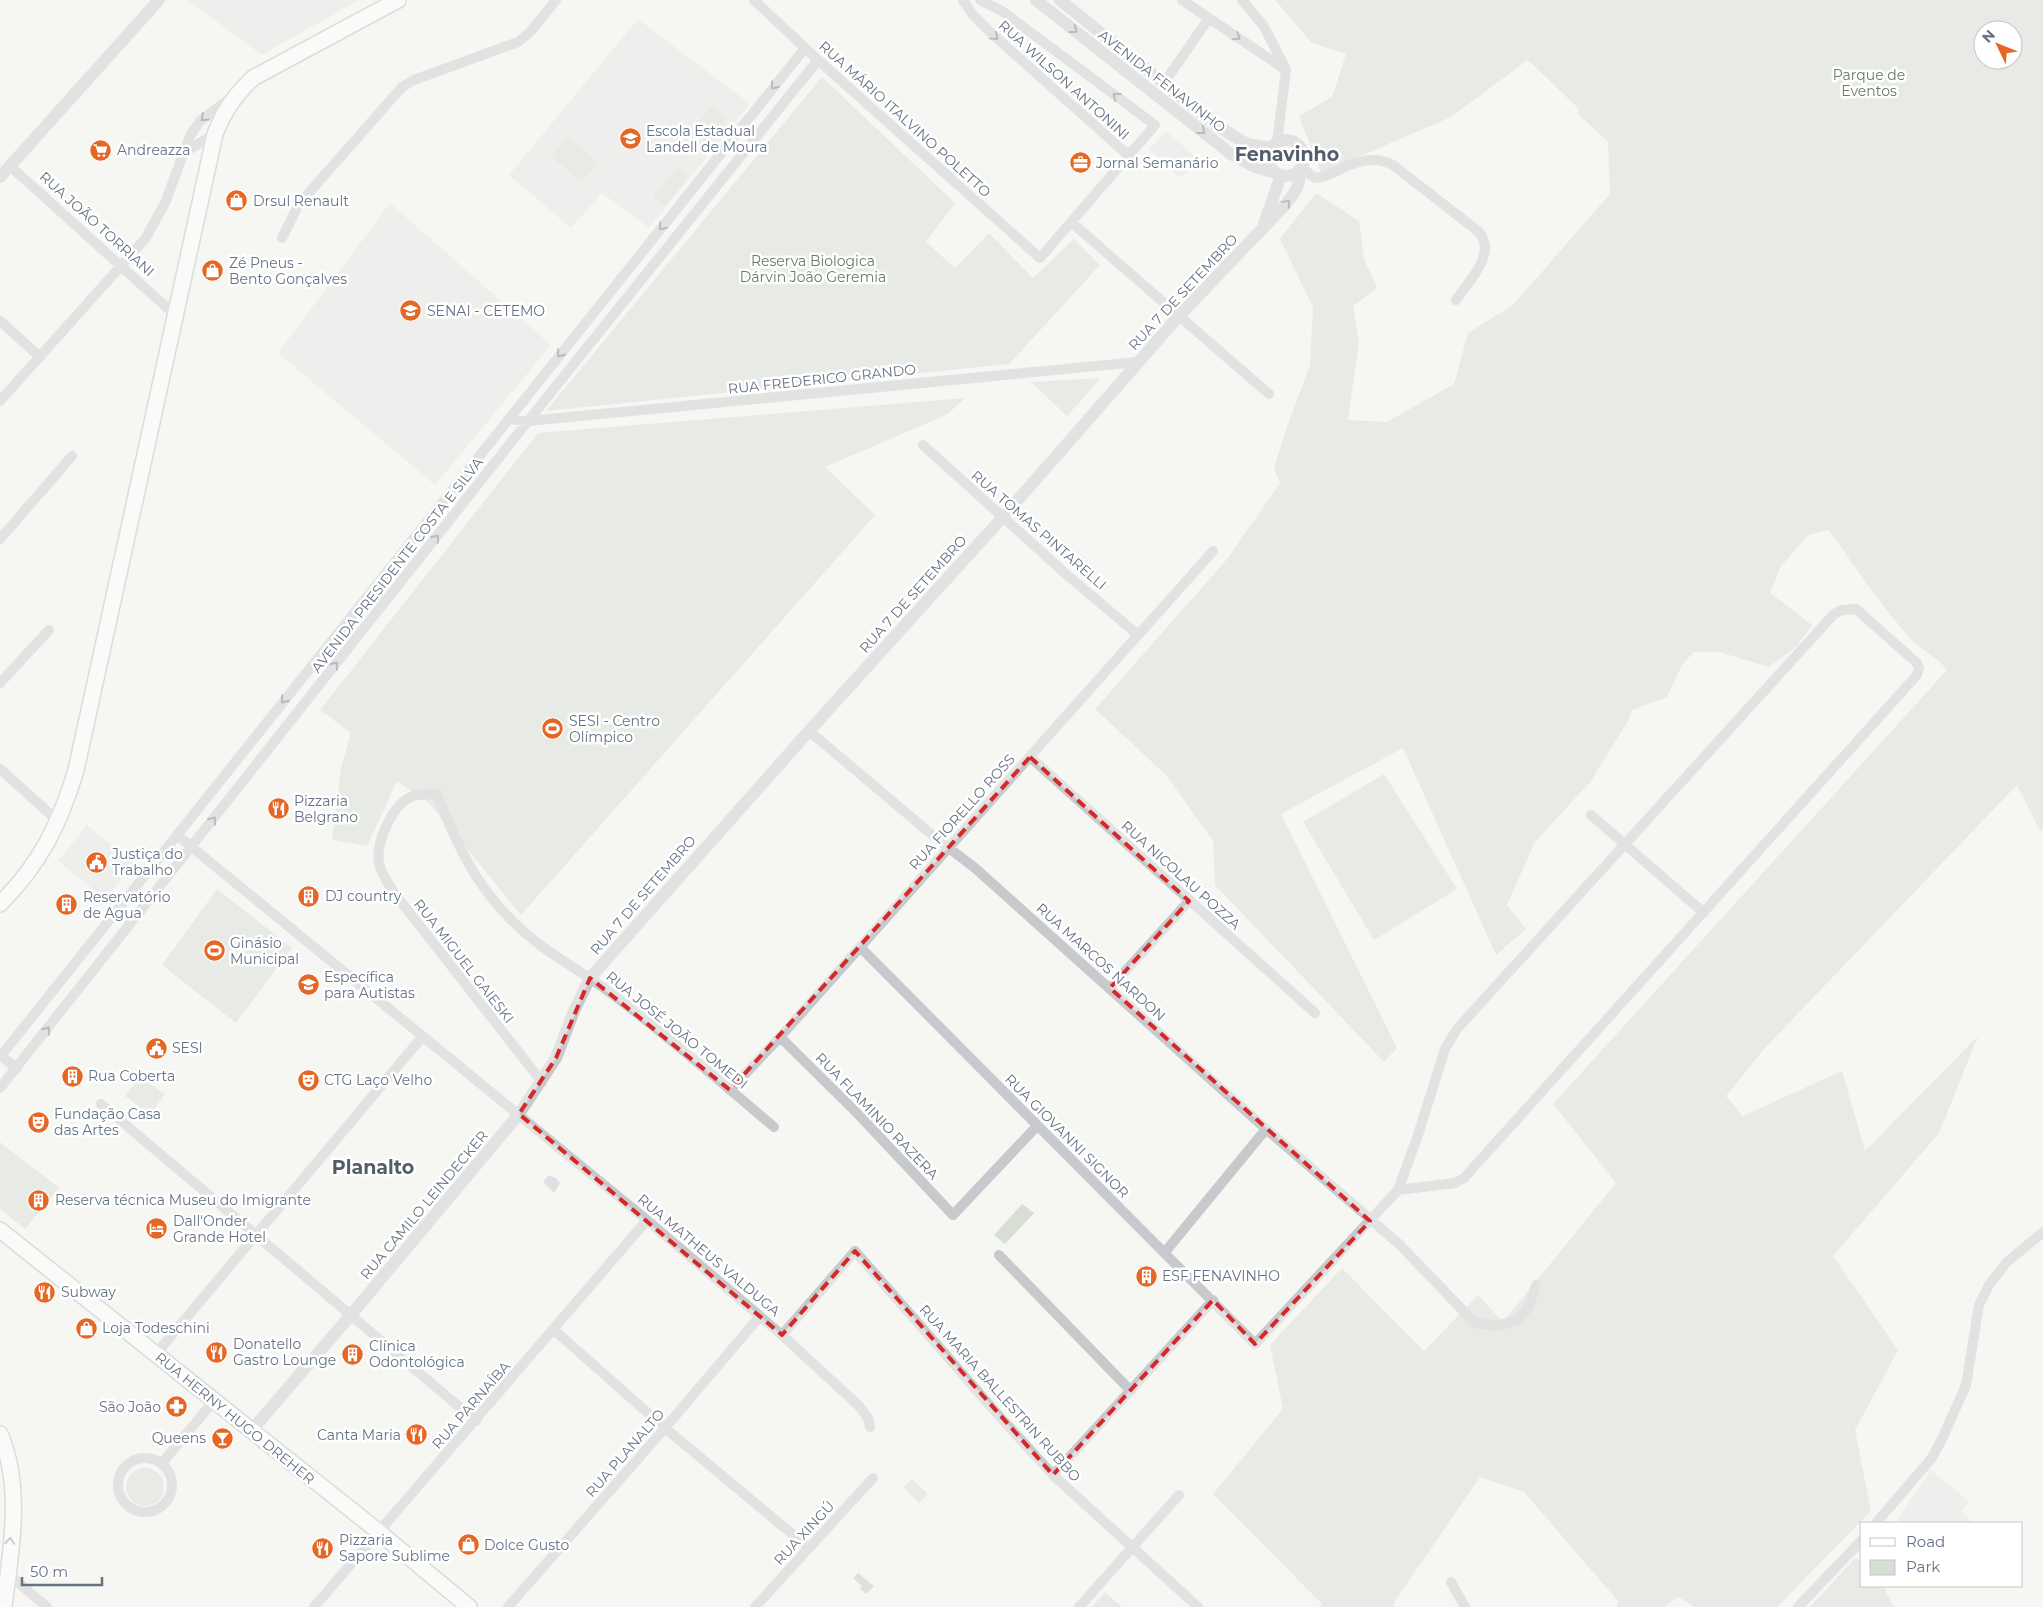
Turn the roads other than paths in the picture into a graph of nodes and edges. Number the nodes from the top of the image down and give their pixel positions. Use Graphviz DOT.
graph roads {
  1 [pos="159,0"];
  2 [pos="398,0"];
  3 [pos="556,0"];
  4 [pos="754,0"];
  5 [pos="964,0"];
  6 [pos="980,0"];
  7 [pos="1036,0"];
  8 [pos="1060,0"];
  9 [pos="1182,0"];
  10 [pos="1242,0"];
  11 [pos="1050,11"];
  12 [pos="1209,18"];
  13 [pos="805,48"];
  14 [pos="818,60"];
  15 [pos="1286,70"];
  16 [pos="1164,84"];
  17 [pos="237,93"];
  18 [pos="1188,103"];
  19 [pos="1179,114"];
  20 [pos="215,134"];
  21 [pos="1275,145"];
  22 [pos="183,153"];
  23 [pos="1129,156"];
  24 [pos="5,162"];
  25 [pos="1301,168"];
  26 [pos="1279,174"];
  27 [pos="0,177"];
  28 [pos="673,213"];
  29 [pos="1071,222"];
  30 [pos="686,224"];
  31 [pos="1261,231"];
  32 [pos="282,238"];
  33 [pos="633,262"];
  34 [pos="122,266"];
  35 [pos="648,272"];
  36 [pos="1456,300"];
  37 [pos="174,314"];
  38 [pos="1178,317"];
  39 [pos="0,321"];
  40 [pos="40,356"];
  41 [pos="1138,362"];
  42 [pos="1269,394"];
  43 [pos="0,401"];
  44 [pos="508,419"];
  45 [pos="528,421"];
  46 [pos="923,445"];
  47 [pos="72,456"];
  48 [pos="1002,518"];
  49 [pos="0,539"];
  50 [pos="1213,551"];
  51 [pos="49,630"];
  52 [pos="1138,635"];
  53 [pos="304,675"];
  54 [pos="0,683"];
  55 [pos="318,687"];
  56 [pos="809,731"];
  57 [pos="1030,757"];
  58 [pos="0,769"];
  59 [pos="437,794"];
  60 [pos="1591,815"];
  61 [pos="59,822"];
  62 [pos="177,835"];
  63 [pos="1624,844"];
  64 [pos="192,847"];
  65 [pos="948,847"];
  66 [pos="1189,900"];
  67 [pos="0,904"];
  68 [pos="1704,913"];
  69 [pos="107,924"];
  70 [pos="120,934"];
  71 [pos="860,947"];
  72 [pos="590,978"];
  73 [pos="1110,988"];
  74 [pos="1315,1013"];
  75 [pos="423,1036"];
  76 [pos="780,1037"];
  77 [pos="0,1057"];
  78 [pos="16,1068"];
  79 [pos="542,1082"];
  80 [pos="0,1088"];
  81 [pos="730,1090"];
  82 [pos="101,1104"];
  83 [pos="519,1114"];
  84 [pos="1037,1126"];
  85 [pos="774,1127"];
  86 [pos="1266,1129"];
  87 [pos="1398,1190"];
  88 [pos="647,1220"];
  89 [pos="1370,1221"];
  90 [pos="0,1230"];
  91 [pos="2043,1232"];
  92 [pos="256,1237"];
  93 [pos="1165,1252"];
  94 [pos="998,1255"];
  95 [pos="1536,1285"];
  96 [pos="1213,1300"];
  97 [pos="350,1316"];
  98 [pos="760,1316"];
  99 [pos="554,1330"];
  100 [pos="782,1335"];
  101 [pos="155,1355"];
  102 [pos="1131,1391"];
  103 [pos="214,1402"];
  104 [pos="476,1422"];
  105 [pos="870,1427"];
  106 [pos="665,1428"];
  107 [pos="251,1431"];
  108 [pos="0,1434"];
  109 [pos="162,1463"];
  110 [pos="1053,1475"];
  111 [pos="873,1478"];
  112 [pos="14,1490"];
  113 [pos="1179,1495"];
  114 [pos="0,1507"];
  115 [pos="1877,1522"];
  116 [pos="379,1532"];
  117 [pos="1860,1542"];
  118 [pos="809,1548"];
  119 [pos="1132,1549"];
  120 [pos="4,1571"];
  121 [pos="1451,1582"];
  122 [pos="4,1607"];
  123 [pos="47,1607"];
  124 [pos="314,1607"];
  125 [pos="469,1607"];
  126 [pos="508,1607"];
  127 [pos="755,1607"];
  128 [pos="1079,1607"];
  129 [pos="1198,1607"];
  130 [pos="1465,1607"];
  131 [pos="1798,1607"];
  1 -- 24 [label="street"];
  2 -- 17 [label="main road"];
  3 -- 32 [label="street"];
  4 -- 13 [label="street, RUA MÁRIO ITALVINO POLETTO"];
  5 -- 23 [label="street, RUA WILSON ANTONINI, one-way"];
  23 -- 6 [label="street, RUA WILSON ANTONINI, one-way"];
  7 -- 11 [label="street, AVENIDA FENAVINHO"];
  8 -- 11 [label="street"];
  8 -- 16 [label="street, AVENIDA FENAVINHO"];
  9 -- 12 [label="street"];
  10 -- 15 [label="street"];
  11 -- 19 [label="street, AVENIDA FENAVINHO, one-way"];
  12 -- 15 [label="street, one-way"];
  12 -- 16 [label="street"];
  13 -- 14 [label="street, RUA MÁRIO ITALVINO POLETTO"];
  13 -- 28 [label="street, AVENIDA PRESIDENTE COSTA E SILVA, one-way"];
  14 -- 29 [label="street, RUA MÁRIO ITALVINO POLETTO"];
  14 -- 30 [label="street, AVENIDA PRESIDENTE COSTA E SILVA"];
  15 -- 21 [label="street"];
  16 -- 18 [label="street, AVENIDA FENAVINHO"];
  17 -- 20 [label="main road"];
  17 -- 22 [label="street, one-way"];
  18 -- 19 [label="street"];
  18 -- 21 [label="street, AVENIDA FENAVINHO"];
  19 -- 26 [label="street, AVENIDA FENAVINHO, one-way"];
  20 -- 22 [label="street"];
  20 -- 37 [label="main road"];
  21 -- 25 [label="street"];
  21 -- 26 [label="street"];
  22 -- 34 [label="street"];
  23 -- 29 [label="street"];
  24 -- 27 [label="street"];
  24 -- 34 [label="street, RUA JOÃO TORRIANI"];
  25 -- 26 [label="street"];
  31 -- 25 [label="street, RUA 7 DE SETEMBRO, one-way"];
  25 -- 36 [label="street"];
  26 -- 31 [label="street, RUA 7 DE SETEMBRO"];
  28 -- 30 [label="street"];
  28 -- 33 [label="street, AVENIDA PRESIDENTE COSTA E SILVA, one-way"];
  29 -- 38 [label="street"];
  30 -- 35 [label="street, AVENIDA PRESIDENTE COSTA E SILVA"];
  31 -- 38 [label="street, RUA 7 DE SETEMBRO"];
  33 -- 35 [label="street"];
  33 -- 44 [label="street, AVENIDA PRESIDENTE COSTA E SILVA, one-way"];
  34 -- 37 [label="street, RUA JOÃO TORRIANI"];
  34 -- 40 [label="street"];
  35 -- 45 [label="street, AVENIDA PRESIDENTE COSTA E SILVA"];
  37 -- 61 [label="main road"];
  38 -- 41 [label="street, RUA 7 DE SETEMBRO"];
  38 -- 42 [label="street"];
  39 -- 40 [label="street"];
  40 -- 43 [label="street"];
  41 -- 45 [label="street, RUA FREDERICO GRANDO"];
  41 -- 48 [label="street, RUA 7 DE SETEMBRO"];
  44 -- 45 [label="street, RUA FREDERICO GRANDO"];
  44 -- 53 [label="street, AVENIDA PRESIDENTE COSTA E SILVA"];
  55 -- 45 [label="street, AVENIDA PRESIDENTE COSTA E SILVA, one-way"];
  46 -- 48 [label="street, RUA TOMAS PINTARELLI"];
  47 -- 49 [label="street"];
  48 -- 52 [label="street, RUA TOMAS PINTARELLI"];
  48 -- 56 [label="street, RUA 7 DE SETEMBRO"];
  50 -- 52 [label="street, RUA FIORELLO ROSS"];
  51 -- 54 [label="street"];
  52 -- 57 [label="street, RUA FIORELLO ROSS"];
  53 -- 55 [label="street"];
  53 -- 62 [label="street, AVENIDA PRESIDENTE COSTA E SILVA, one-way"];
  64 -- 55 [label="street, AVENIDA PRESIDENTE COSTA E SILVA, one-way"];
  56 -- 65 [label="street, RUA MARCOS NARDON"];
  56 -- 72 [label="street, RUA 7 DE SETEMBRO"];
  57 -- 65 [label="street, RUA FIORELLO ROSS"];
  57 -- 66 [label="street, RUA NICOLAU POZZA"];
  58 -- 61 [label="street"];
  59 -- 72 [label="street, RUA JOSÉ JOÃO TOMEDI"];
  59 -- 79 [label="street, RUA MIGUEL GAIESKI"];
  60 -- 63 [label="street"];
  61 -- 67 [label="main road"];
  62 -- 64 [label="street, RUA MATHEUS VALDUGA"];
  62 -- 69 [label="street, AVENIDA PRESIDENTE COSTA E SILVA"];
  63 -- 68 [label="street"];
  63 -- 68 [label="street"];
  63 -- 87 [label="street"];
  64 -- 70 [label="street, AVENIDA PRESIDENTE COSTA E SILVA"];
  64 -- 75 [label="street, RUA MATHEUS VALDUGA"];
  65 -- 71 [label="street, RUA FIORELLO ROSS"];
  65 -- 73 [label="street, RUA MARCOS NARDON"];
  66 -- 73 [label="street"];
  66 -- 74 [label="street, RUA NICOLAU POZZA"];
  68 -- 87 [label="street"];
  69 -- 70 [label="street"];
  69 -- 77 [label="street, AVENIDA PRESIDENTE COSTA E SILVA"];
  78 -- 70 [label="street, AVENIDA PRESIDENTE COSTA E SILVA, one-way"];
  71 -- 76 [label="street, RUA FIORELLO ROSS"];
  71 -- 84 [label="street, RUA GIOVANNI SIGNOR"];
  72 -- 79 [label="street, RUA CAMILO LEINDECKER"];
  72 -- 81 [label="street, RUA JOSÉ JOÃO TOMEDI"];
  73 -- 86 [label="street, RUA MARCOS NARDON"];
  75 -- 83 [label="street, RUA MATHEUS VALDUGA"];
  75 -- 92 [label="street"];
  76 -- 81 [label="street, RUA FIORELLO ROSS"];
  76 -- 84 [label="street, RUA FLAMINIO RAZERA"];
  77 -- 78 [label="street"];
  78 -- 80 [label="street, AVENIDA PRESIDENTE COSTA E SILVA"];
  79 -- 83 [label="street, RUA CAMILO LEINDECKER"];
  81 -- 85 [label="street, RUA JOSÉ JOÃO TOMEDI"];
  82 -- 92 [label="street"];
  83 -- 88 [label="street, RUA MATHEUS VALDUGA"];
  83 -- 97 [label="street, RUA CAMILO LEINDECKER"];
  84 -- 93 [label="street, RUA GIOVANNI SIGNOR"];
  86 -- 89 [label="street, RUA MARCOS NARDON"];
  86 -- 93 [label="street"];
  87 -- 89 [label="street"];
  88 -- 98 [label="street, RUA MATHEUS VALDUGA"];
  88 -- 99 [label="street, RUA PARNAÍBA"];
  89 -- 95 [label="street, RUA MARCOS NARDON"];
  89 -- 96 [label="street, RUA GIOVANNI SIGNOR"];
  90 -- 101 [label="main road, RUA HERNY HUGO DREHER"];
  91 -- 115 [label="street"];
  92 -- 97 [label="street"];
  92 -- 101 [label="street"];
  93 -- 96 [label="street, RUA GIOVANNI SIGNOR"];
  94 -- 102 [label="street"];
  96 -- 102 [label="street"];
  97 -- 104 [label="street"];
  97 -- 107 [label="street, RUA CAMILO LEINDECKER"];
  98 -- 100 [label="street, RUA MATHEUS VALDUGA"];
  98 -- 106 [label="street, RUA PLANALTO"];
  99 -- 104 [label="street, RUA PARNAÍBA"];
  99 -- 106 [label="street"];
  100 -- 105 [label="street, RUA MATHEUS VALDUGA"];
  100 -- 110 [label="street, RUA MARIA BALLESTRIN RUBBO"];
  101 -- 103 [label="main road, RUA HERNY HUGO DREHER"];
  102 -- 110 [label="street"];
  103 -- 107 [label="main road, RUA HERNY HUGO DREHER"];
  103 -- 109 [label="street"];
  104 -- 116 [label="street, RUA PARNAÍBA"];
  106 -- 118 [label="street"];
  106 -- 126 [label="street, RUA PLANALTO"];
  107 -- 116 [label="main road, RUA HERNY HUGO DREHER"];
  108 -- 112 [label="main road"];
  109 -- 109 [label="street"];
  110 -- 119 [label="street, RUA MARIA BALLESTRIN RUBBO"];
  111 -- 118 [label="street, RUA XINGÚ"];
  112 -- 114 [label="main road"];
  120 -- 112 [label="main road, one-way"];
  113 -- 119 [label="street"];
  116 -- 124 [label="street, RUA PARNAÍBA"];
  116 -- 125 [label="main road, RUA HERNY HUGO DREHER"];
  117 -- 131 [label="street"];
  118 -- 127 [label="street, RUA XINGÚ"];
  119 -- 128 [label="street"];
  119 -- 129 [label="street, RUA MARIA BALLESTRIN RUBBO"];
  120 -- 122 [label="main road"];
  120 -- 123 [label="street"];
  121 -- 130 [label="street"];
}
